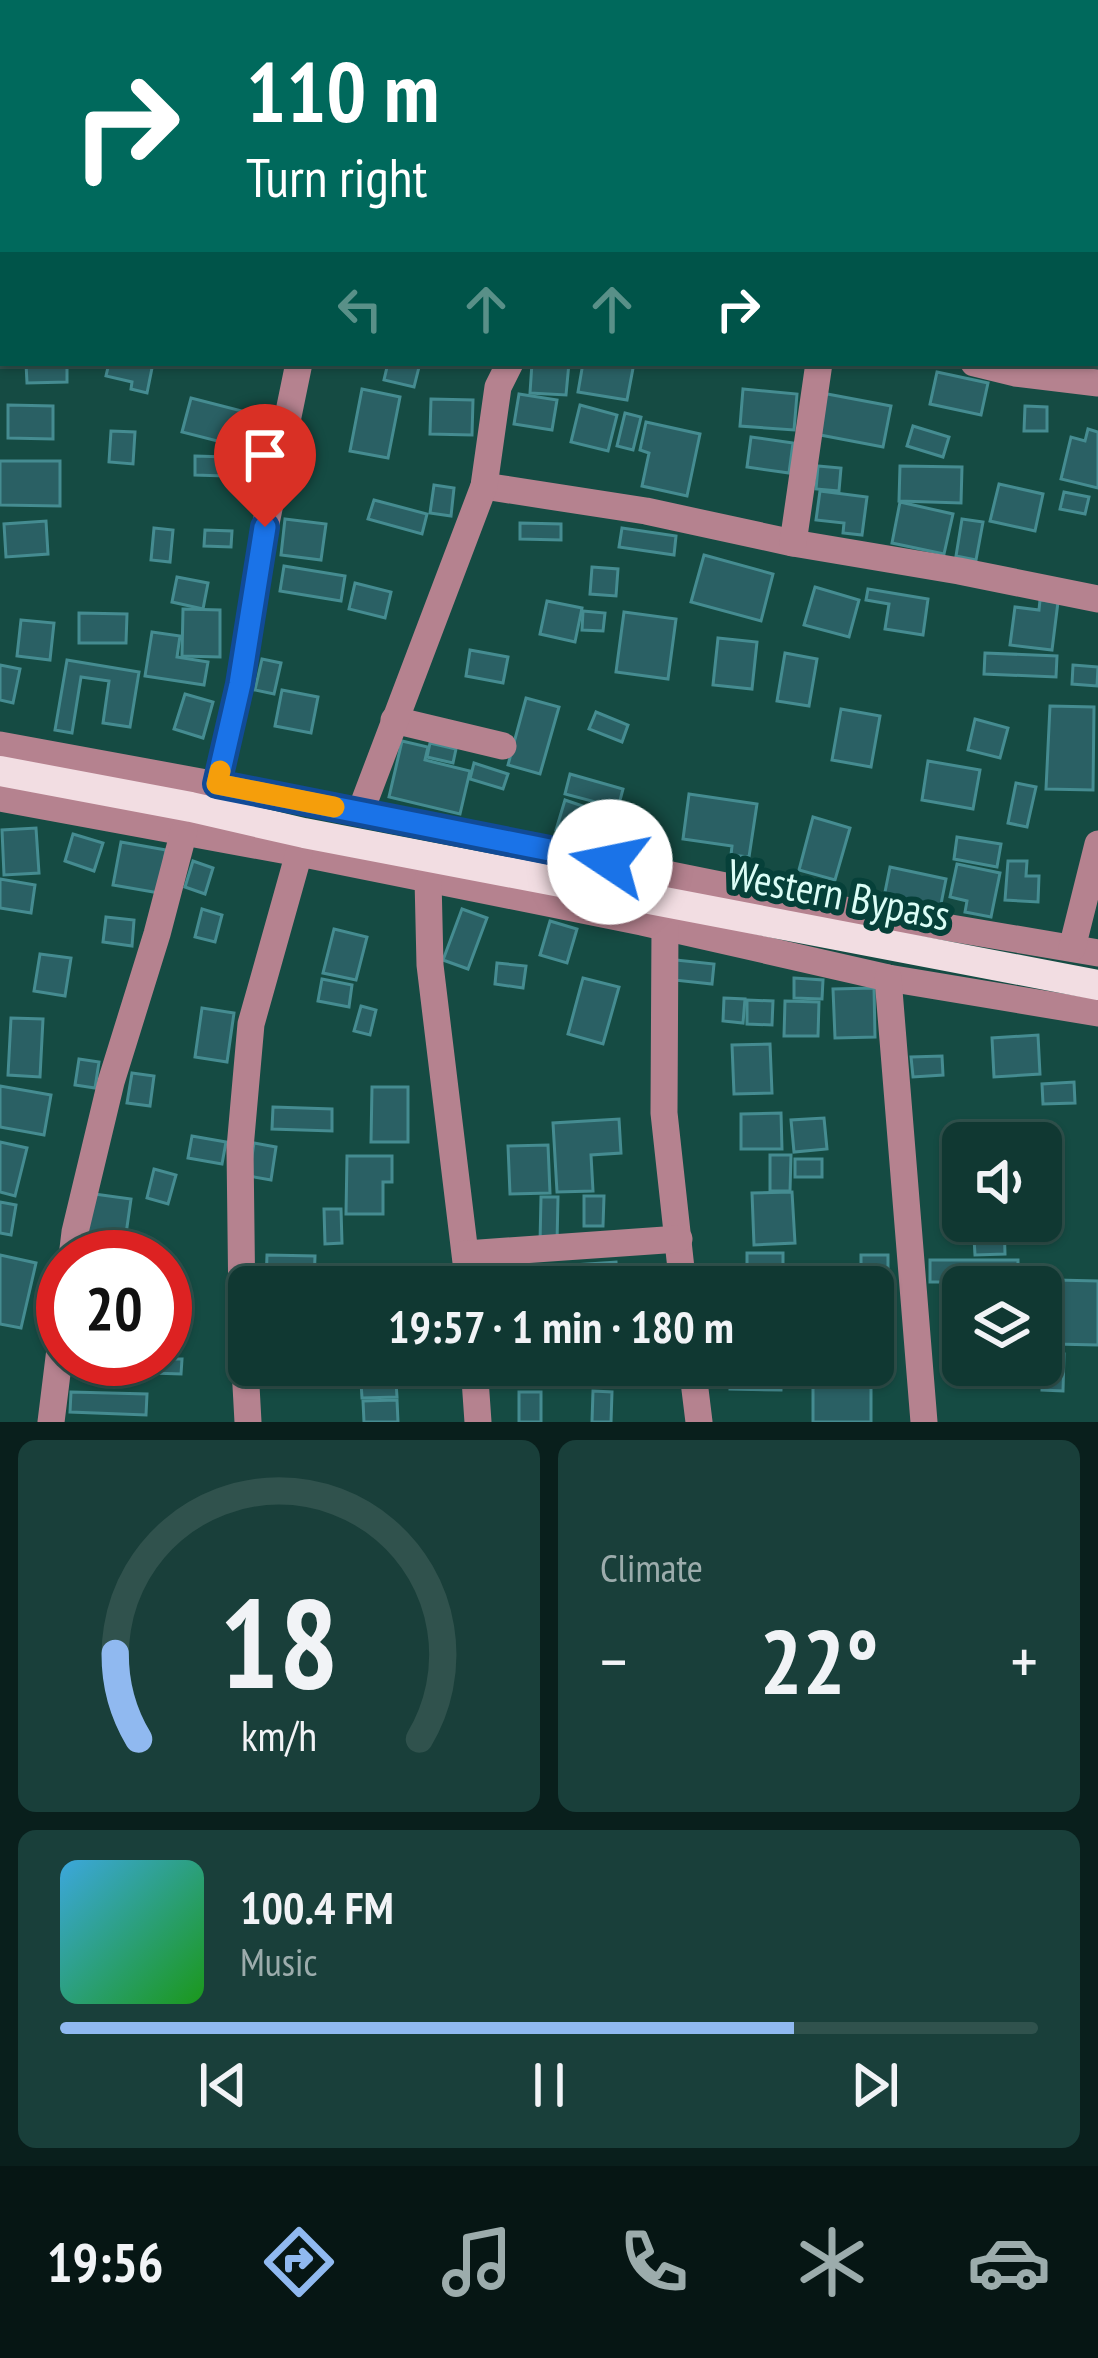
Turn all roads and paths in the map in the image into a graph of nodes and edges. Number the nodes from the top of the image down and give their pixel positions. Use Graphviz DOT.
graph roads {
  1 [pos="298,366"];
  2 [pos="508,366"];
  3 [pos="819,366"];
  4 [pos="986,366"];
  5 [pos="1098,383"];
  6 [pos="484,486"];
  7 [pos="794,543"];
  8 [pos="1098,599"];
  9 [pos="394,720"];
  10 [pos="0,745"];
  11 [pos="503,746"];
  12 [pos="0,771"];
  13 [pos="217,784"];
  14 [pos="0,798"];
  15 [pos="361,813"];
  16 [pos="184,831"];
  17 [pos="1098,844"];
  18 [pos="298,853"];
  19 [pos="428,879"];
  20 [pos="665,927"];
  21 [pos="1085,950"];
  22 [pos="888,978"];
  23 [pos="1098,986"];
  24 [pos="1098,1013"];
  25 [pos="1098,1037"];
  26 [pos="75,1230"];
  27 [pos="679,1239"];
  28 [pos="466,1254"];
  29 [pos="467,1266"];
  30 [pos="681,1266"];
  31 [pos="55,1386"];
  32 [pos="475,1386"];
  33 [pos="695,1386"];
  34 [pos="51,1422"];
  35 [pos="248,1422"];
  36 [pos="478,1422"];
  37 [pos="699,1422"];
  38 [pos="924,1422"];
  1 -- 13 [label="street"];
  2 -- 6 [label="street"];
  3 -- 7 [label="street"];
  4 -- 5 [label="street"];
  6 -- 7 [label="street"];
  6 -- 9 [label="street"];
  7 -- 8 [label="street"];
  9 -- 11 [label="street"];
  9 -- 15 [label="street"];
  10 -- 13 [label="street"];
  12 -- 23 [label="main road, Western Bypass"];
  13 -- 15 [label="street"];
  14 -- 16 [label="street"];
  15 -- 21 [label="street"];
  16 -- 18 [label="street"];
  16 -- 26 [label="street"];
  17 -- 21 [label="street"];
  18 -- 19 [label="street"];
  18 -- 35 [label="street"];
  19 -- 20 [label="street"];
  19 -- 28 [label="street"];
  20 -- 22 [label="street"];
  20 -- 27 [label="street"];
  22 -- 24 [label="street"];
  22 -- 38 [label="street"];
  24 -- 25 [label="street"];
  27 -- 28 [label="street"];
  27 -- 30 [label="street"];
  28 -- 29 [label="street"];
  31 -- 34 [label="street"];
  32 -- 36 [label="street"];
  33 -- 37 [label="street"];
}
